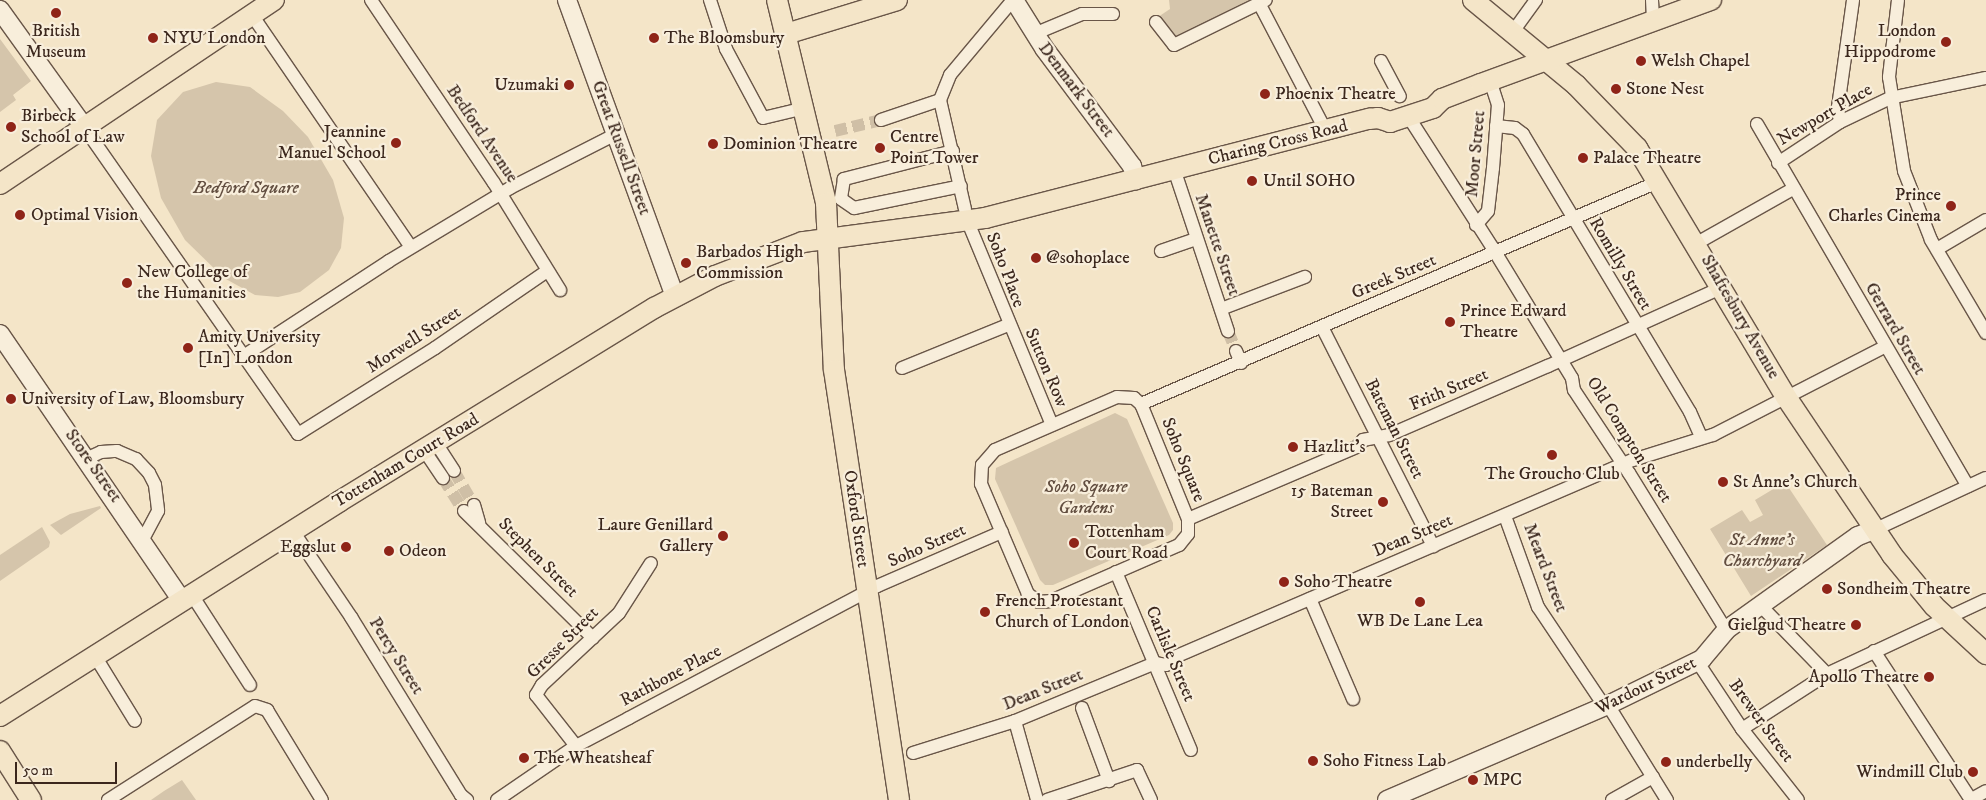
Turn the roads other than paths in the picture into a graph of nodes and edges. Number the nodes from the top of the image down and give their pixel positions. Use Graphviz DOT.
graph roads {
  1 [pos="274,0"];
  2 [pos="371,0"];
  3 [pos="567,0"];
  4 [pos="710,0"];
  5 [pos="777,0"];
  6 [pos="896,0"];
  7 [pos="1013,0"];
  8 [pos="1536,0"];
  9 [pos="1652,0"];
  10 [pos="1710,0"];
  11 [pos="1853,0"];
  12 [pos="1898,0"];
  13 [pos="1262,2"];
  14 [pos="1482,3"];
  15 [pos="0,10"];
  16 [pos="1113,14"];
  17 [pos="252,15"];
  18 [pos="1653,21"];
  19 [pos="1156,22"];
  20 [pos="1512,33"];
  21 [pos="786,34"];
  22 [pos="1034,34"];
  23 [pos="1381,61"];
  24 [pos="1547,61"];
  25 [pos="1986,78"];
  26 [pos="1490,81"];
  27 [pos="1400,96"];
  28 [pos="1442,99"];
  29 [pos="940,100"];
  30 [pos="1891,103"];
  31 [pos="805,108"];
  32 [pos="1408,116"];
  33 [pos="1378,118"];
  34 [pos="881,120"];
  35 [pos="1840,122"];
  36 [pos="1496,126"];
  37 [pos="1758,126"];
  38 [pos="84,127"];
  39 [pos="1326,131"];
  40 [pos="616,134"];
  41 [pos="953,151"];
  42 [pos="1778,163"];
  43 [pos="1174,169"];
  44 [pos="1136,180"];
  45 [pos="1660,181"];
  46 [pos="0,184"];
  47 [pos="961,186"];
  48 [pos="1788,192"];
  49 [pos="502,195"];
  50 [pos="966,209"];
  51 [pos="1574,219"];
  52 [pos="1986,220"];
  53 [pos="1476,225"];
  54 [pos="970,227"];
  55 [pos="828,238"];
  56 [pos="1697,243"];
  57 [pos="1198,244"];
  58 [pos="411,247"];
  59 [pos="1936,249"];
  60 [pos="1161,251"];
  61 [pos="1495,254"];
  62 [pos="547,271"];
  63 [pos="1305,277"];
  64 [pos="1723,287"];
  65 [pos="560,290"];
  66 [pos="675,296"];
  67 [pos="1221,309"];
  68 [pos="1636,324"];
  69 [pos="1008,325"];
  70 [pos="1322,327"];
  71 [pos="1228,331"];
  72 [pos="1986,333"];
  73 [pos="0,334"];
  74 [pos="1884,347"];
  75 [pos="242,357"];
  76 [pos="1561,360"];
  77 [pos="902,368"];
  78 [pos="1786,396"];
  79 [pos="1141,404"];
  80 [pos="1052,425"];
  81 [pos="1378,436"];
  82 [pos="1701,437"];
  83 [pos="430,446"];
  84 [pos="88,458"];
  85 [pos="1622,466"];
  86 [pos="454,471"];
  87 [pos="443,478"];
  88 [pos="1986,478"];
  89 [pos="1968,486"];
  90 [pos="469,508"];
  91 [pos="1505,516"];
  92 [pos="1188,519"];
  93 [pos="1876,529"];
  94 [pos="293,531"];
  95 [pos="1002,532"];
  96 [pos="142,539"];
  97 [pos="1434,546"];
  98 [pos="651,563"];
  99 [pos="1116,572"];
  100 [pos="872,589"];
  101 [pos="187,598"];
  102 [pos="1310,599"];
  103 [pos="1986,600"];
  104 [pos="1760,605"];
  105 [pos="1947,618"];
  106 [pos="1726,630"];
  107 [pos="594,638"];
  108 [pos="1874,651"];
  109 [pos="1986,654"];
  110 [pos="95,656"];
  111 [pos="1697,661"];
  112 [pos="1155,663"];
  113 [pos="1824,671"];
  114 [pos="250,685"];
  115 [pos="1353,699"];
  116 [pos="1606,706"];
  117 [pos="1082,708"];
  118 [pos="0,716"];
  119 [pos="136,721"];
  120 [pos="1015,721"];
  121 [pos="1742,729"];
  122 [pos="576,746"];
  123 [pos="1191,750"];
  124 [pos="0,751"];
  125 [pos="913,753"];
  126 [pos="1653,777"];
  127 [pos="1109,781"];
  128 [pos="1986,791"];
  129 [pos="115,798"];
  130 [pos="460,799"];
  131 [pos="31,800"];
  132 [pos="322,800"];
  133 [pos="497,800"];
  134 [pos="899,800"];
  135 [pos="1037,800"];
  136 [pos="1047,800"];
  137 [pos="1151,800"];
  138 [pos="1387,800"];
  139 [pos="1612,800"];
  140 [pos="1667,800"];
  141 [pos="1798,800"];
  142 [pos="1971,800"];
  1 -- 17 [label="main road"];
  2 -- 49 [label="street, Bedford Avenue"];
  3 -- 40 [label="street, Great Russell Street"];
  4 -- 31 [label="street"];
  5 -- 21 [label="main road, Oxford Street"];
  6 -- 21 [label="main road"];
  7 -- 22 [label="street, Denmark Street"];
  7 -- 29 [label="street"];
  8 -- 20 [label="street"];
  9 -- 18 [label="street"];
  10 -- 18 [label="main road, Charing Cross Road"];
  11 -- 35 [label="street"];
  12 -- 30 [label="street"];
  13 -- 19 [label="street"];
  13 -- 39 [label="street"];
  14 -- 20 [label="main road, Shaftesbury Avenue"];
  15 -- 38 [label="street"];
  16 -- 22 [label="street"];
  17 -- 38 [label="main road"];
  17 -- 58 [label="street"];
  18 -- 24 [label="main road, Charing Cross Road"];
  20 -- 24 [label="main road, Shaftesbury Avenue"];
  21 -- 31 [label="main road, Oxford Street"];
  22 -- 44 [label="street, Denmark Street"];
  23 -- 27 [label="street"];
  24 -- 26 [label="main road, Charing Cross Road"];
  24 -- 45 [label="main road, Shaftesbury Avenue"];
  25 -- 30 [label="street, Newport Place"];
  26 -- 28 [label="main road, Charing Cross Road"];
  26 -- 36 [label="street, Moor Street"];
  28 -- 32 [label="main road, Charing Cross Road"];
  28 -- 33 [label="main road"];
  29 -- 34 [label="street"];
  29 -- 41 [label="street"];
  30 -- 35 [label="street, Newport Place"];
  30 -- 59 [label="street"];
  31 -- 55 [label="main road, Oxford Street"];
  32 -- 33 [label="main road, Charing Cross Road"];
  32 -- 53 [label="street, Old Compton Street"];
  33 -- 39 [label="main road, Charing Cross Road"];
  35 -- 42 [label="street, Newport Place"];
  36 -- 51 [label="street, Romilly Street"];
  36 -- 53 [label="street, Moor Street"];
  37 -- 42 [label="street, Gerrard Street"];
  38 -- 46 [label="main road"];
  38 -- 75 [label="street"];
  39 -- 43 [label="main road, Charing Cross Road"];
  40 -- 49 [label="street"];
  40 -- 66 [label="street, Great Russell Street"];
  41 -- 47 [label="street"];
  41 -- 47 [label="street"];
  42 -- 48 [label="street, Gerrard Street"];
  43 -- 44 [label="main road, Charing Cross Road"];
  43 -- 57 [label="street, Manette Street"];
  44 -- 55 [label="main road, Charing Cross Road"];
  45 -- 51 [label="street, Greek Street"];
  45 -- 56 [label="main road, Shaftesbury Avenue"];
  47 -- 50 [label="street"];
  48 -- 56 [label="street"];
  48 -- 74 [label="street, Gerrard Street"];
  49 -- 58 [label="street"];
  49 -- 62 [label="street, Bedford Avenue"];
  51 -- 61 [label="street, Greek Street"];
  51 -- 68 [label="street, Romilly Street"];
  52 -- 59 [label="street"];
  53 -- 61 [label="street, Old Compton Street"];
  54 -- 69 [label="street, Soho Place"];
  55 -- 66 [label="main road, Tottenham Court Road"];
  55 -- 100 [label="main road, Oxford Street"];
  56 -- 64 [label="main road, Shaftesbury Avenue"];
  57 -- 60 [label="street"];
  57 -- 67 [label="street, Manette Street"];
  58 -- 75 [label="street"];
  59 -- 72 [label="street"];
  61 -- 70 [label="street, Greek Street"];
  61 -- 76 [label="street, Old Compton Street"];
  62 -- 65 [label="street, Bedford Avenue"];
  62 -- 75 [label="street, Morwell Street"];
  63 -- 67 [label="street"];
  64 -- 68 [label="street, Frith Street"];
  64 -- 78 [label="main road, Shaftesbury Avenue"];
  66 -- 83 [label="main road, Tottenham Court Road"];
  67 -- 71 [label="street, Manette Street"];
  68 -- 76 [label="street, Frith Street"];
  68 -- 82 [label="street, Romilly Street"];
  69 -- 77 [label="street"];
  69 -- 80 [label="street, Sutton Row"];
  70 -- 79 [label="street, Greek Street"];
  70 -- 81 [label="street, Bateman Street"];
  73 -- 84 [label="street, Store Street"];
  74 -- 78 [label="street, Dean Street"];
  74 -- 89 [label="street, Gerrard Street"];
  76 -- 81 [label="street, Frith Street"];
  76 -- 85 [label="street, Old Compton Street"];
  78 -- 82 [label="street, Dean Street"];
  78 -- 93 [label="main road, Shaftesbury Avenue"];
  79 -- 80 [label="street, Soho Square"];
  79 -- 92 [label="street, Soho Square"];
  80 -- 95 [label="street, Soho Square"];
  81 -- 92 [label="street, Frith Street"];
  81 -- 97 [label="street, Bateman Street"];
  82 -- 85 [label="street, Dean Street"];
  83 -- 86 [label="street"];
  83 -- 87 [label="street"];
  83 -- 94 [label="main road, Tottenham Court Road"];
  84 -- 96 [label="street, Store Street"];
  84 -- 96 [label="street"];
  85 -- 91 [label="street, Dean Street"];
  85 -- 106 [label="street, Old Compton Street"];
  88 -- 89 [label="street, Wardour Street"];
  89 -- 93 [label="street, Wardour Street"];
  90 -- 107 [label="street, Stephen Street"];
  91 -- 97 [label="street, Dean Street"];
  91 -- 116 [label="street, Meard Street"];
  92 -- 99 [label="street, Soho Square"];
  93 -- 104 [label="street, Wardour Street"];
  93 -- 105 [label="main road, Shaftesbury Avenue"];
  94 -- 101 [label="main road, Tottenham Court Road"];
  94 -- 130 [label="street, Percy Street"];
  95 -- 99 [label="street, Soho Square"];
  95 -- 100 [label="street, Soho Street"];
  96 -- 101 [label="street, Store Street"];
  97 -- 102 [label="street, Dean Street"];
  98 -- 107 [label="street, Gresse Street"];
  99 -- 112 [label="street, Carlisle Street"];
  100 -- 122 [label="street, Rathbone Place"];
  100 -- 134 [label="main road, Oxford Street"];
  101 -- 110 [label="main road, Tottenham Court Road"];
  101 -- 114 [label="street"];
  102 -- 112 [label="street, Dean Street"];
  102 -- 115 [label="street"];
  103 -- 105 [label="street"];
  104 -- 106 [label="street, Wardour Street"];
  104 -- 113 [label="street"];
  105 -- 108 [label="street"];
  105 -- 109 [label="main road, Shaftesbury Avenue"];
  106 -- 111 [label="street, Wardour Street"];
  107 -- 122 [label="street, Gresse Street"];
  108 -- 113 [label="street"];
  108 -- 142 [label="street"];
  110 -- 118 [label="main road, Tottenham Court Road"];
  110 -- 119 [label="street"];
  111 -- 116 [label="street, Wardour Street"];
  111 -- 121 [label="street, Brewer Street"];
  112 -- 120 [label="street, Dean Street"];
  112 -- 123 [label="street, Carlisle Street"];
  113 -- 121 [label="street"];
  116 -- 126 [label="street, Meard Street"];
  116 -- 138 [label="street, Wardour Street"];
  117 -- 127 [label="street"];
  120 -- 125 [label="street, Dean Street"];
  120 -- 135 [label="street"];
  121 -- 141 [label="street, Brewer Street"];
  122 -- 133 [label="street, Rathbone Place"];
  124 -- 131 [label="main road"];
  126 -- 139 [label="street"];
  126 -- 140 [label="street, Meard Street"];
  127 -- 136 [label="street"];
  127 -- 137 [label="street"];
  128 -- 142 [label="street"];
  129 -- 132 [label="street"];
}
